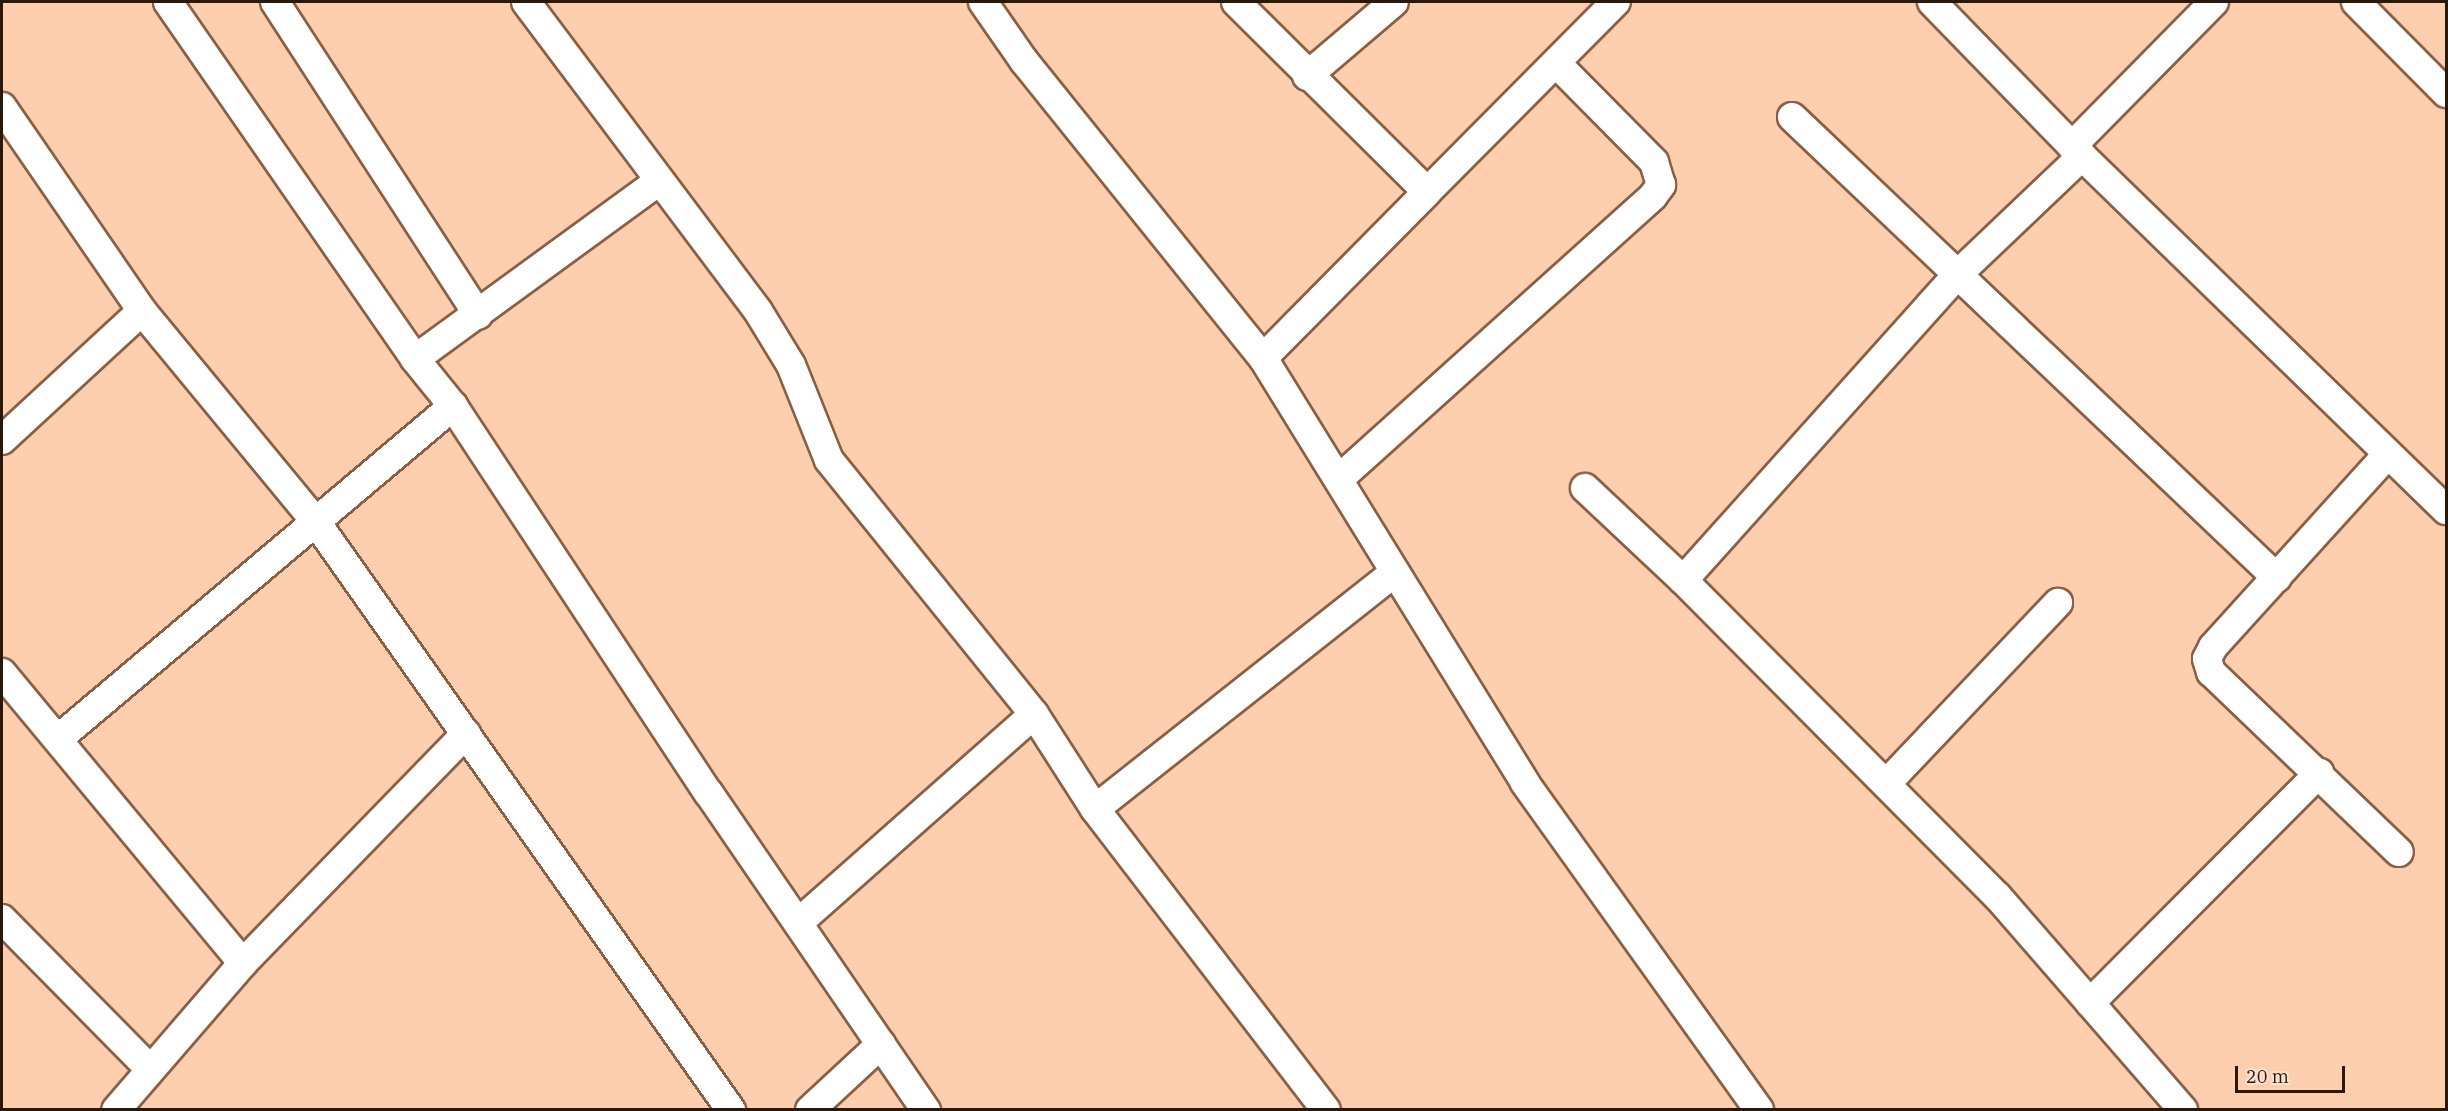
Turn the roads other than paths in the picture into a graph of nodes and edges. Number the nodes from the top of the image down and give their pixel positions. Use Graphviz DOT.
graph roads {
  1 [pos="168,2"];
  2 [pos="275,2"];
  3 [pos="525,2"];
  4 [pos="983,2"];
  5 [pos="1236,2"];
  6 [pos="1394,2"];
  7 [pos="1616,2"];
  8 [pos="1932,2"];
  9 [pos="2214,2"];
  10 [pos="2356,2"];
  11 [pos="1557,64"];
  12 [pos="1307,76"];
  13 [pos="2446,93"];
  14 [pos="2,107"];
  15 [pos="1792,117"];
  16 [pos="2077,151"];
  17 [pos="659,182"];
  18 [pos="1427,192"];
  19 [pos="1957,275"];
  20 [pos="142,311"];
  21 [pos="477,315"];
  22 [pos="1263,358"];
  23 [pos="415,359"];
  24 [pos="453,406"];
  25 [pos="2,440"];
  26 [pos="2387,455"];
  27 [pos="1340,478"];
  28 [pos="1585,488"];
  29 [pos="2446,510"];
  30 [pos="316,522"];
  31 [pos="1395,572"];
  32 [pos="2277,578"];
  33 [pos="1683,579"];
  34 [pos="2058,603"];
  35 [pos="2,672"];
  36 [pos="1034,714"];
  37 [pos="466,734"];
  38 [pos="58,739"];
  39 [pos="2319,774"];
  40 [pos="1886,784"];
  41 [pos="1095,809"];
  42 [pos="2399,852"];
  43 [pos="2,918"];
  44 [pos="798,923"];
  45 [pos="243,963"];
  46 [pos="2090,1003"];
  47 [pos="881,1044"];
  48 [pos="150,1070"];
  49 [pos="116,1110"];
  50 [pos="731,1110"];
  51 [pos="810,1110"];
  52 [pos="926,1110"];
  53 [pos="1326,1110"];
  54 [pos="1759,1110"];
  55 [pos="2183,1110"];
  1 -- 23 [label="street"];
  2 -- 21 [label="street"];
  3 -- 17 [label="street"];
  4 -- 22 [label="street"];
  5 -- 12 [label="street"];
  6 -- 12 [label="street"];
  7 -- 11 [label="street"];
  8 -- 16 [label="street"];
  9 -- 16 [label="street"];
  10 -- 13 [label="street"];
  11 -- 18 [label="street"];
  11 -- 27 [label="street"];
  12 -- 18 [label="street"];
  14 -- 20 [label="street"];
  15 -- 19 [label="street"];
  16 -- 19 [label="street"];
  16 -- 26 [label="street"];
  17 -- 21 [label="street"];
  17 -- 36 [label="street"];
  18 -- 22 [label="street"];
  19 -- 32 [label="street"];
  19 -- 33 [label="street"];
  20 -- 25 [label="street"];
  20 -- 30 [label="street"];
  21 -- 23 [label="street"];
  22 -- 27 [label="street"];
  23 -- 24 [label="street"];
  24 -- 30 [label="street"];
  24 -- 44 [label="street"];
  26 -- 29 [label="street"];
  26 -- 32 [label="street"];
  27 -- 31 [label="street"];
  28 -- 33 [label="street"];
  30 -- 37 [label="street"];
  30 -- 38 [label="street"];
  31 -- 41 [label="street"];
  31 -- 54 [label="street"];
  32 -- 39 [label="street"];
  33 -- 40 [label="street"];
  34 -- 40 [label="street"];
  35 -- 38 [label="street"];
  36 -- 41 [label="street"];
  36 -- 44 [label="street"];
  37 -- 45 [label="street"];
  37 -- 50 [label="street"];
  38 -- 45 [label="street"];
  39 -- 42 [label="street"];
  39 -- 46 [label="street"];
  40 -- 46 [label="street"];
  41 -- 53 [label="street"];
  43 -- 48 [label="street"];
  44 -- 47 [label="street"];
  45 -- 48 [label="street"];
  46 -- 55 [label="street"];
  47 -- 51 [label="street"];
  47 -- 52 [label="street"];
  48 -- 49 [label="street"];
}
